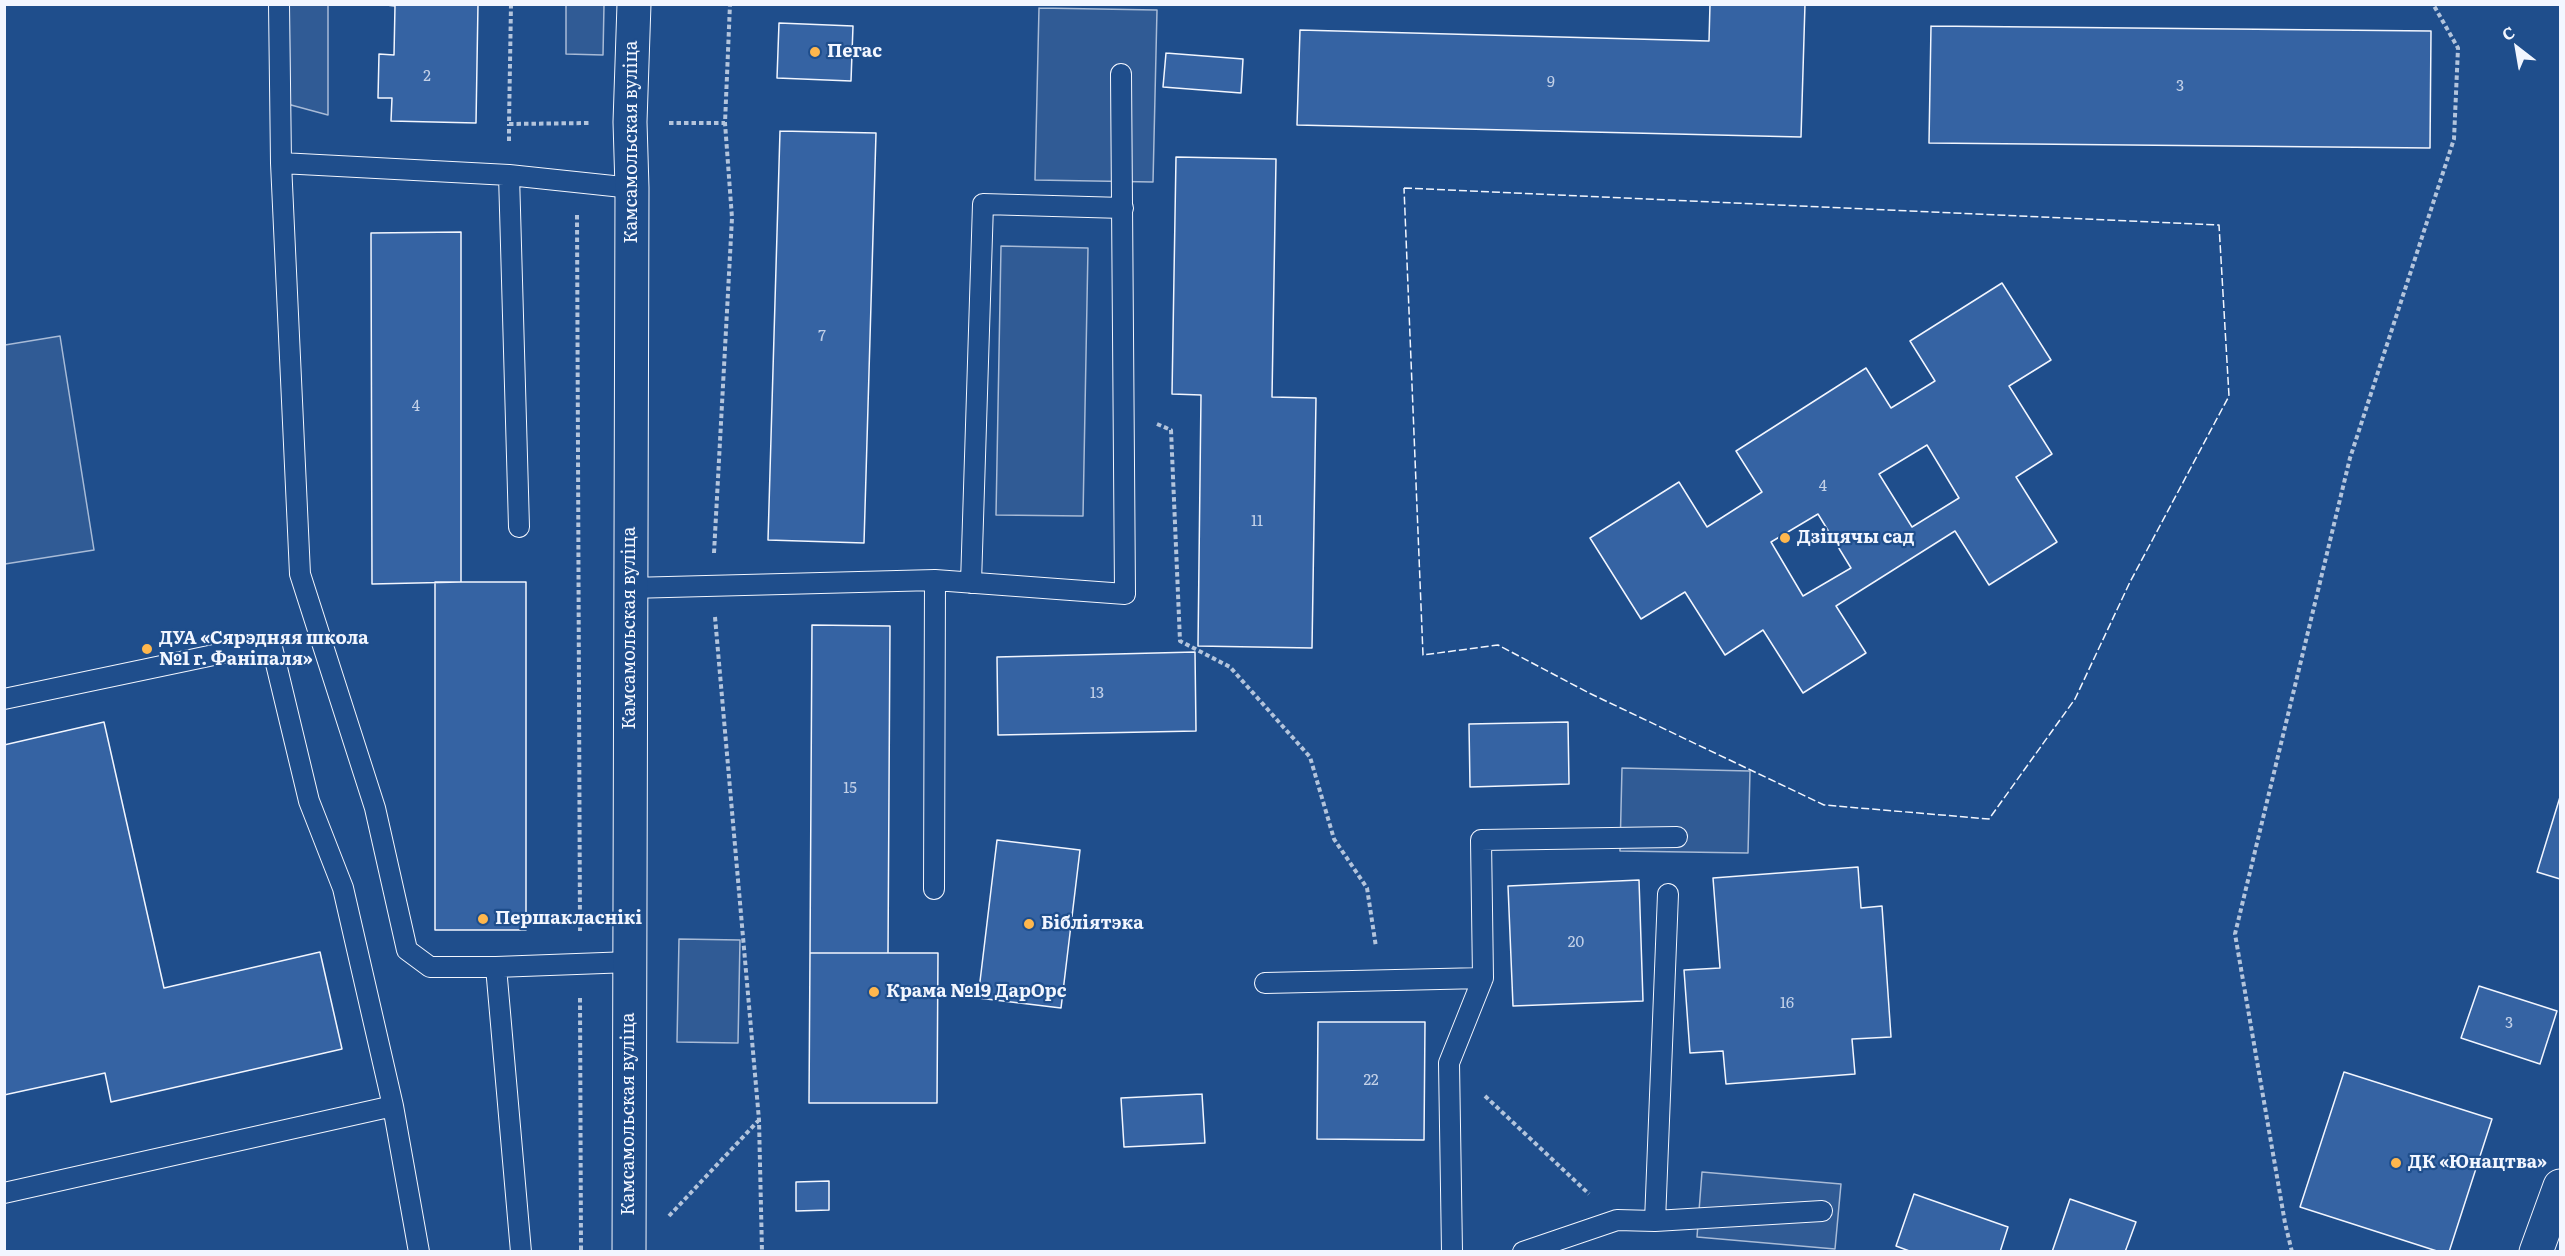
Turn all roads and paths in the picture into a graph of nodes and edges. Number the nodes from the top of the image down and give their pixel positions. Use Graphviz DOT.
graph roads {
  1 [pos="279,4"];
  2 [pos="634,4"];
  3 [pos="2433,4"];
  4 [pos="1121,74"];
  5 [pos="725,123"];
  6 [pos="281,163"];
  7 [pos="509,175"];
  8 [pos="577,182"];
  9 [pos="632,188"];
  10 [pos="1122,208"];
  11 [pos="1151,421"];
  12 [pos="519,527"];
  13 [pos="935,580"];
  14 [pos="971,583"];
  15 [pos="713,586"];
  16 [pos="630,588"];
  17 [pos="4,699"];
  18 [pos="1677,837"];
  19 [pos="934,889"];
  20 [pos="1668,894"];
  21 [pos="630,962"];
  22 [pos="580,964"];
  23 [pos="495,967"];
  24 [pos="1483,978"];
  25 [pos="1382,980"];
  26 [pos="1265,983"];
  27 [pos="1449,1063"];
  28 [pos="393,1106"];
  29 [pos="759,1120"];
  30 [pos="2560,1186"];
  31 [pos="4,1193"];
  32 [pos="1822,1211"];
  33 [pos="1617,1220"];
  34 [pos="1655,1221"];
  35 [pos="664,1222"];
  36 [pos="418,1251"];
  37 [pos="521,1251"];
  38 [pos="581,1251"];
  39 [pos="629,1251"];
  40 [pos="762,1251"];
  41 [pos="1452,1251"];
  42 [pos="1523,1251"];
  43 [pos="2292,1251"];
  44 [pos="2536,1251"];
  1 -- 6 [label="lane"];
  2 -- 9 [label="main road, Камсамольская вуліца"];
  3 -- 43 [label="path"];
  4 -- 10 [label="lane"];
  5 -- 15 [label="path"];
  6 -- 7 [label="lane"];
  6 -- 23 [label="lane"];
  7 -- 8 [label="lane"];
  7 -- 12 [label="lane"];
  8 -- 9 [label="lane"];
  8 -- 22 [label="path"];
  9 -- 16 [label="main road, Камсамольская вуліца"];
  10 -- 14 [label="lane"];
  10 -- 14 [label="lane"];
  11 -- 25 [label="path"];
  13 -- 14 [label="lane"];
  13 -- 15 [label="lane"];
  13 -- 19 [label="lane"];
  15 -- 16 [label="lane"];
  15 -- 29 [label="path"];
  16 -- 21 [label="main road, Камсамольская вуліца"];
  17 -- 28 [label="lane"];
  18 -- 24 [label="lane"];
  20 -- 34 [label="lane"];
  21 -- 22 [label="lane"];
  21 -- 39 [label="main road, Камсамольская вуліца"];
  22 -- 23 [label="lane"];
  22 -- 38 [label="path"];
  23 -- 37 [label="lane"];
  24 -- 25 [label="lane"];
  24 -- 27 [label="lane"];
  25 -- 26 [label="lane"];
  27 -- 33 [label="path"];
  27 -- 41 [label="lane"];
  28 -- 31 [label="lane"];
  28 -- 36 [label="lane"];
  29 -- 35 [label="path"];
  29 -- 40 [label="path"];
  30 -- 44 [label="main road"];
  32 -- 34 [label="lane"];
  33 -- 34 [label="lane"];
  33 -- 42 [label="lane"];
}
